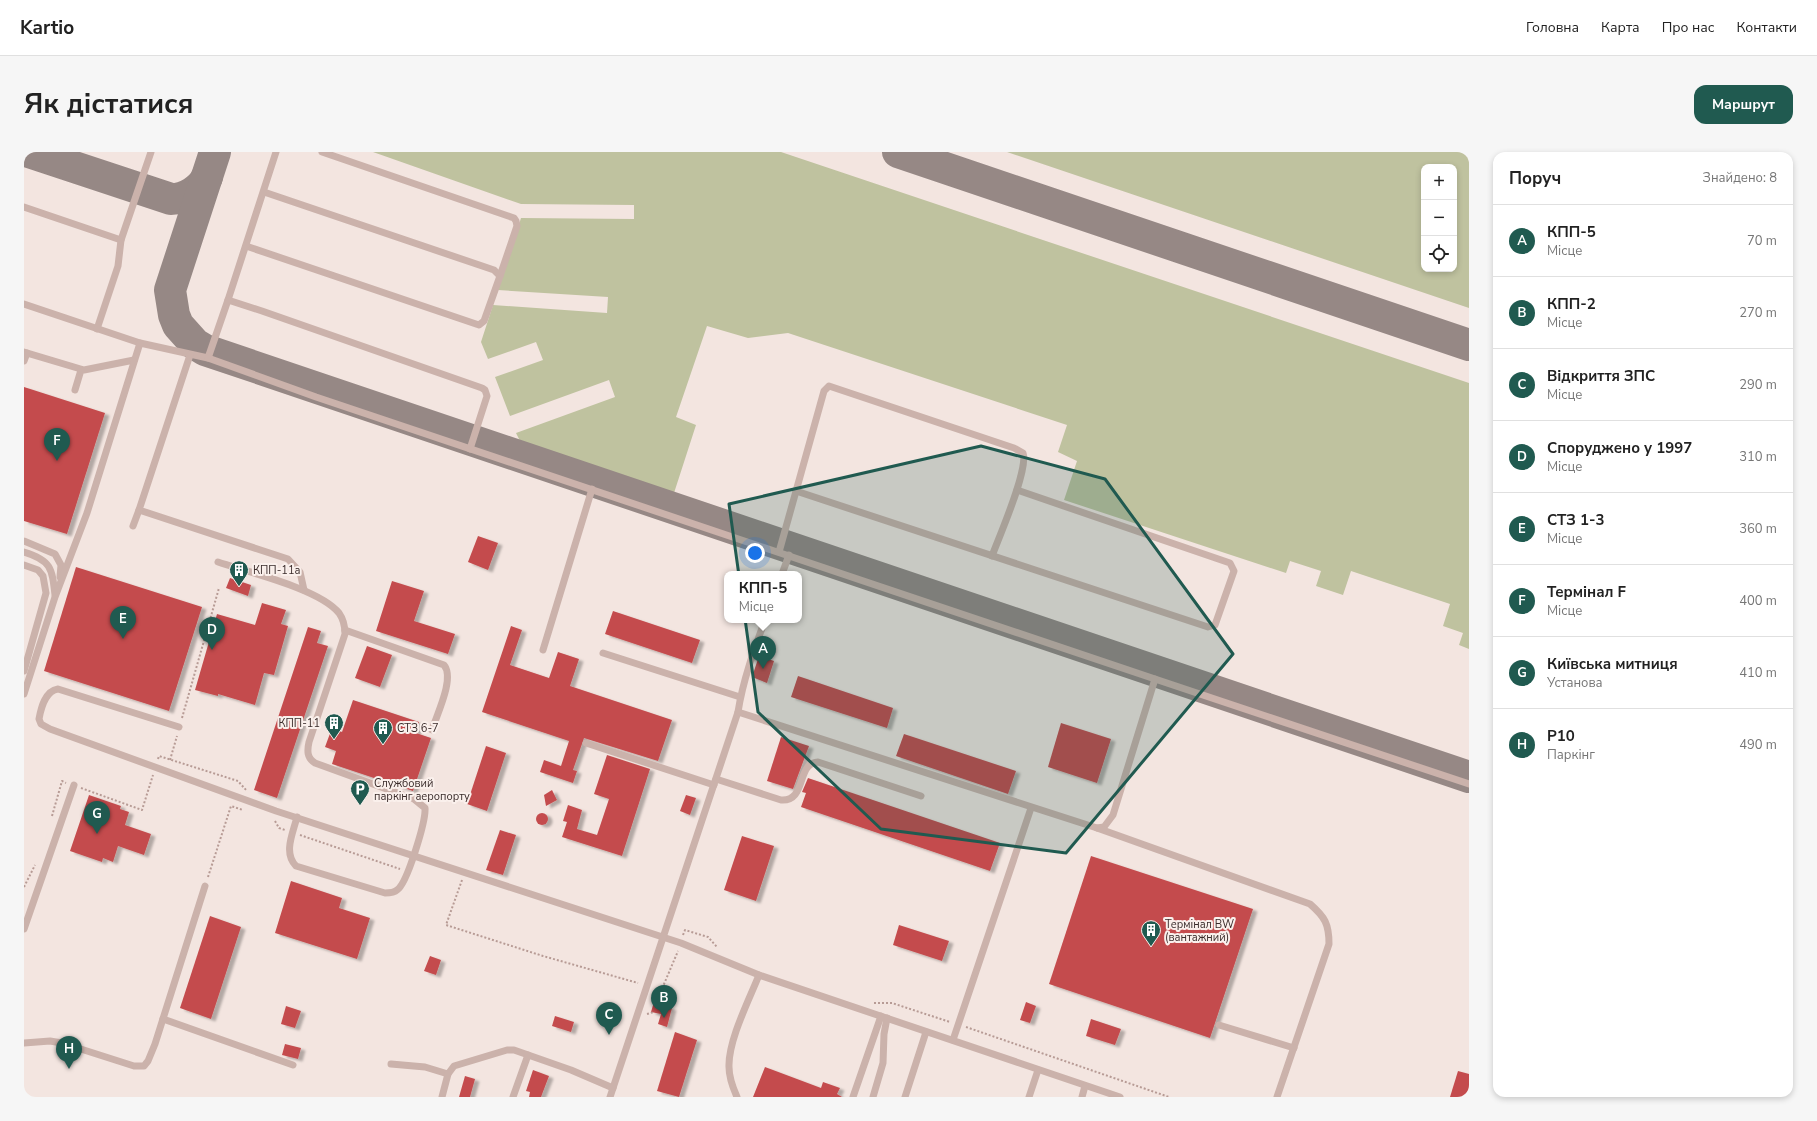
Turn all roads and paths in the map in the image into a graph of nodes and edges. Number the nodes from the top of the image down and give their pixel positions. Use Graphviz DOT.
graph roads {
  1 [pos="151,152"];
  2 [pos="276,152"];
  3 [pos="322,152"];
  4 [pos="264,192"];
  5 [pos="24,207"];
  6 [pos="121,240"];
  7 [pos="246,246"];
  8 [pos="500,276"];
  9 [pos="228,300"];
  10 [pos="24,304"];
  11 [pos="97,329"];
  12 [pos="140,343"];
  13 [pos="25,352"];
  14 [pos="190,355"];
  15 [pos="208,358"];
  16 [pos="134,360"];
  17 [pos="24,361"];
  18 [pos="80,370"];
  19 [pos="75,390"];
  20 [pos="470,448"];
  21 [pos="592,489"];
  22 [pos="1017,490"];
  23 [pos="796,491"];
  24 [pos="139,510"];
  25 [pos="133,526"];
  26 [pos="24,541"];
  27 [pos="24,552"];
  28 [pos="779,552"];
  29 [pos="789,555"];
  30 [pos="992,556"];
  31 [pos="218,562"];
  32 [pos="24,564"];
  33 [pos="783,571"];
  34 [pos="219,588"];
  35 [pos="304,590"];
  36 [pos="55,597"];
  37 [pos="764,623"];
  38 [pos="345,630"];
  39 [pos="543,650"];
  40 [pos="603,653"];
  41 [pos="24,671"];
  42 [pos="1155,679"];
  43 [pos="24,694"];
  44 [pos="740,697"];
  45 [pos="738,712"];
  46 [pos="179,727"];
  47 [pos="432,730"];
  48 [pos="586,744"];
  49 [pos="170,760"];
  50 [pos="156,767"];
  51 [pos="715,782"];
  52 [pos="1469,784"];
  53 [pos="74,785"];
  54 [pos="253,793"];
  55 [pos="921,796"];
  56 [pos="1031,808"];
  57 [pos="245,811"];
  58 [pos="276,811"];
  59 [pos="52,817"];
  60 [pos="297,817"];
  61 [pos="1097,828"];
  62 [pos="293,832"];
  63 [pos="413,855"];
  64 [pos="38,860"];
  65 [pos="408,872"];
  66 [pos="464,873"];
  67 [pos="205,886"];
  68 [pos="24,887"];
  69 [pos="24,929"];
  70 [pos="664,938"];
  71 [pos="681,943"];
  72 [pos="718,948"];
  73 [pos="759,975"];
  74 [pos="648,985"];
  75 [pos="663,989"];
  76 [pos="872,1002"];
  77 [pos="656,1003"];
  78 [pos="654,1012"];
  79 [pos="646,1014"];
  80 [pos="884,1017"];
  81 [pos="163,1019"];
  82 [pos="958,1024"];
  83 [pos="1219,1025"];
  84 [pos="926,1032"];
  85 [pos="953,1040"];
  86 [pos="24,1043"];
  87 [pos="1294,1048"];
  88 [pos="528,1055"];
  89 [pos="391,1064"];
  90 [pos="293,1065"];
  91 [pos="1038,1070"];
  92 [pos="448,1074"];
  93 [pos="1085,1086"];
  94 [pos="613,1088"];
  95 [pos="442,1097"];
  96 [pos="513,1097"];
  97 [pos="610,1097"];
  98 [pos="737,1097"];
  99 [pos="853,1097"];
  100 [pos="873,1097"];
  101 [pos="905,1097"];
  102 [pos="1029,1097"];
  103 [pos="1082,1097"];
  104 [pos="1120,1097"];
  105 [pos="1169,1097"];
  106 [pos="1277,1097"];
  1 -- 6 [label="lane"];
  2 -- 4 [label="lane"];
  3 -- 8 [label="lane"];
  4 -- 7 [label="lane"];
  4 -- 8 [label="lane"];
  5 -- 6 [label="lane"];
  6 -- 11 [label="lane"];
  7 -- 8 [label="lane"];
  7 -- 9 [label="lane"];
  9 -- 15 [label="lane"];
  9 -- 20 [label="lane"];
  10 -- 11 [label="lane"];
  11 -- 12 [label="lane"];
  12 -- 14 [label="lane"];
  12 -- 16 [label="lane"];
  13 -- 17 [label="lane"];
  13 -- 18 [label="lane"];
  14 -- 15 [label="lane"];
  14 -- 24 [label="lane"];
  15 -- 20 [label="lane"];
  16 -- 18 [label="lane"];
  16 -- 36 [label="lane"];
  18 -- 19 [label="lane"];
  20 -- 21 [label="lane"];
  21 -- 28 [label="lane"];
  21 -- 39 [label="lane"];
  22 -- 23 [label="lane"];
  22 -- 30 [label="lane"];
  22 -- 30 [label="lane"];
  23 -- 28 [label="lane"];
  23 -- 30 [label="lane"];
  24 -- 25 [label="lane"];
  24 -- 35 [label="lane"];
  26 -- 36 [label="lane"];
  27 -- 36 [label="lane"];
  28 -- 29 [label="lane"];
  29 -- 33 [label="lane"];
  29 -- 42 [label="lane"];
  31 -- 35 [label="lane"];
  32 -- 41 [label="lane"];
  34 -- 46 [label="path"];
  35 -- 38 [label="lane"];
  36 -- 43 [label="lane"];
  37 -- 44 [label="lane"];
  38 -- 47 [label="lane"];
  38 -- 63 [label="lane"];
  40 -- 44 [label="lane"];
  42 -- 52 [label="lane"];
  42 -- 61 [label="lane"];
  44 -- 45 [label="lane"];
  45 -- 51 [label="lane"];
  45 -- 56 [label="lane"];
  46 -- 49 [label="path"];
  46 -- 50 [label="lane"];
  48 -- 51 [label="lane"];
  49 -- 50 [label="path"];
  49 -- 54 [label="path"];
  50 -- 53 [label="path"];
  50 -- 58 [label="lane"];
  51 -- 55 [label="lane"];
  51 -- 70 [label="lane"];
  53 -- 59 [label="path"];
  53 -- 69 [label="lane"];
  56 -- 61 [label="lane"];
  56 -- 82 [label="lane"];
  57 -- 67 [label="path"];
  58 -- 60 [label="lane"];
  58 -- 62 [label="path"];
  60 -- 62 [label="lane"];
  60 -- 63 [label="lane"];
  61 -- 87 [label="lane"];
  62 -- 65 [label="path"];
  62 -- 65 [label="lane"];
  63 -- 65 [label="lane"];
  63 -- 66 [label="lane"];
  64 -- 68 [label="path"];
  66 -- 70 [label="lane"];
  66 -- 74 [label="path"];
  67 -- 81 [label="lane"];
  70 -- 71 [label="lane"];
  70 -- 74 [label="lane"];
  71 -- 72 [label="path"];
  71 -- 73 [label="lane"];
  71 -- 75 [label="path"];
  73 -- 80 [label="lane"];
  73 -- 98 [label="lane"];
  74 -- 75 [label="path"];
  74 -- 94 [label="lane"];
  75 -- 77 [label="path"];
  76 -- 82 [label="path"];
  78 -- 79 [label="path"];
  80 -- 84 [label="lane"];
  80 -- 99 [label="lane"];
  80 -- 100 [label="lane"];
  81 -- 86 [label="lane"];
  81 -- 90 [label="lane"];
  82 -- 85 [label="lane"];
  82 -- 105 [label="path"];
  83 -- 87 [label="lane"];
  84 -- 85 [label="lane"];
  84 -- 101 [label="lane"];
  85 -- 91 [label="lane"];
  87 -- 106 [label="lane"];
  88 -- 92 [label="lane"];
  88 -- 94 [label="lane"];
  88 -- 96 [label="lane"];
  89 -- 92 [label="lane"];
  91 -- 93 [label="lane"];
  91 -- 102 [label="lane"];
  92 -- 95 [label="lane"];
  93 -- 103 [label="lane"];
  93 -- 104 [label="lane"];
  94 -- 97 [label="lane"];
}
